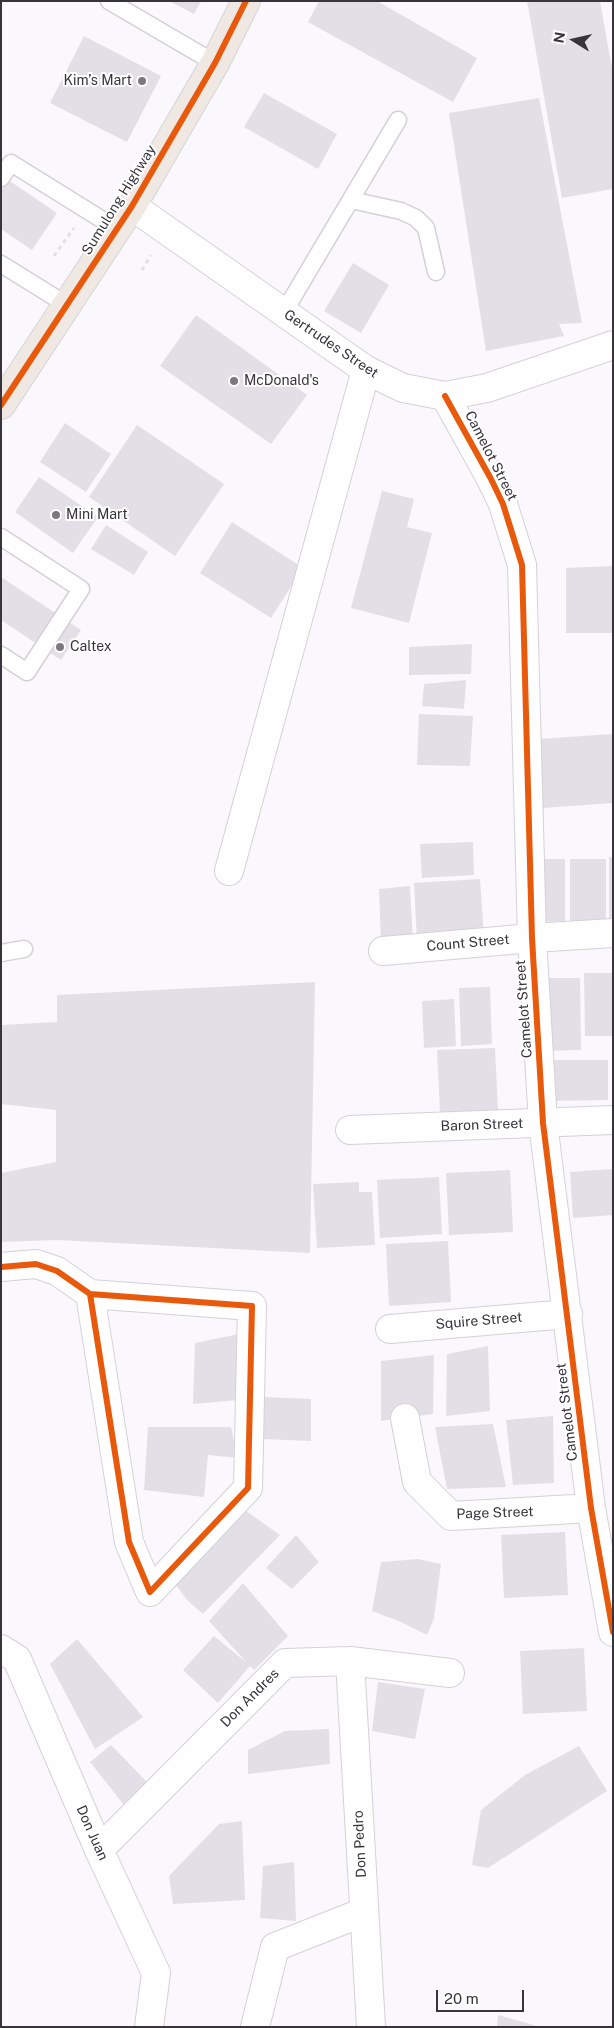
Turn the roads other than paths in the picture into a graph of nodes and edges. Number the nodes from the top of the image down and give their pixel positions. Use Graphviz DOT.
graph roads {
  1 [pos="109,1"];
  2 [pos="246,1"];
  3 [pos="215,62"];
  4 [pos="398,120"];
  5 [pos="1,178"];
  6 [pos="351,200"];
  7 [pos="132,206"];
  8 [pos="117,229"];
  9 [pos="1,264"];
  10 [pos="436,272"];
  11 [pos="67,305"];
  12 [pos="284,312"];
  13 [pos="613,346"];
  14 [pos="366,370"];
  15 [pos="5,393"];
  16 [pos="445,396"];
  17 [pos="1,537"];
  18 [pos="1,655"];
  19 [pos="230,871"];
  20 [pos="613,933"];
  21 [pos="532,938"];
  22 [pos="24,949"];
  23 [pos="383,950"];
  24 [pos="1,953"];
  25 [pos="613,1120"];
  26 [pos="543,1123"];
  27 [pos="350,1130"];
  28 [pos="1,1267"];
  29 [pos="90,1294"];
  30 [pos="568,1314"];
  31 [pos="390,1329"];
  32 [pos="405,1418"];
  33 [pos="591,1508"];
  34 [pos="613,1632"];
  35 [pos="1,1649"];
  36 [pos="350,1662"];
  37 [pos="450,1673"];
  38 [pos="99,1850"];
  39 [pos="364,1912"];
  40 [pos="149,2027"];
  41 [pos="255,2027"];
  42 [pos="371,2027"];
  1 -- 3 [label="lane"];
  2 -- 3 [label="main road, Sumulong Highway"];
  3 -- 7 [label="main road, Sumulong Highway"];
  4 -- 6 [label="lane"];
  5 -- 8 [label="lane"];
  6 -- 10 [label="lane"];
  6 -- 12 [label="lane"];
  7 -- 8 [label="main road, Sumulong Highway"];
  7 -- 12 [label="street, Gertrudes Street"];
  8 -- 11 [label="main road, Sumulong Highway"];
  9 -- 11 [label="lane"];
  11 -- 15 [label="main road, Sumulong Highway"];
  12 -- 14 [label="street, Gertrudes Street"];
  13 -- 16 [label="street, Gertrudes Street"];
  14 -- 16 [label="street, Gertrudes Street"];
  14 -- 19 [label="street"];
  16 -- 21 [label="street, Camelot Street"];
  17 -- 18 [label="lane"];
  20 -- 21 [label="street, Count Street"];
  21 -- 23 [label="street, Count Street"];
  21 -- 26 [label="street, Camelot Street"];
  22 -- 24 [label="lane"];
  25 -- 26 [label="street, Baron Street"];
  26 -- 27 [label="street, Baron Street"];
  26 -- 30 [label="street, Camelot Street"];
  28 -- 29 [label="street"];
  29 -- 29 [label="street"];
  30 -- 31 [label="street, Squire Street"];
  30 -- 33 [label="street, Camelot Street"];
  32 -- 33 [label="street, Page Street"];
  33 -- 34 [label="street, Camelot Street"];
  35 -- 38 [label="street, Don Juan"];
  36 -- 37 [label="street, Don Andres"];
  36 -- 38 [label="street, Don Andres"];
  36 -- 39 [label="street, Don Pedro"];
  38 -- 40 [label="street, Don Juan"];
  39 -- 41 [label="street"];
  39 -- 42 [label="street, Don Pedro"];
}
